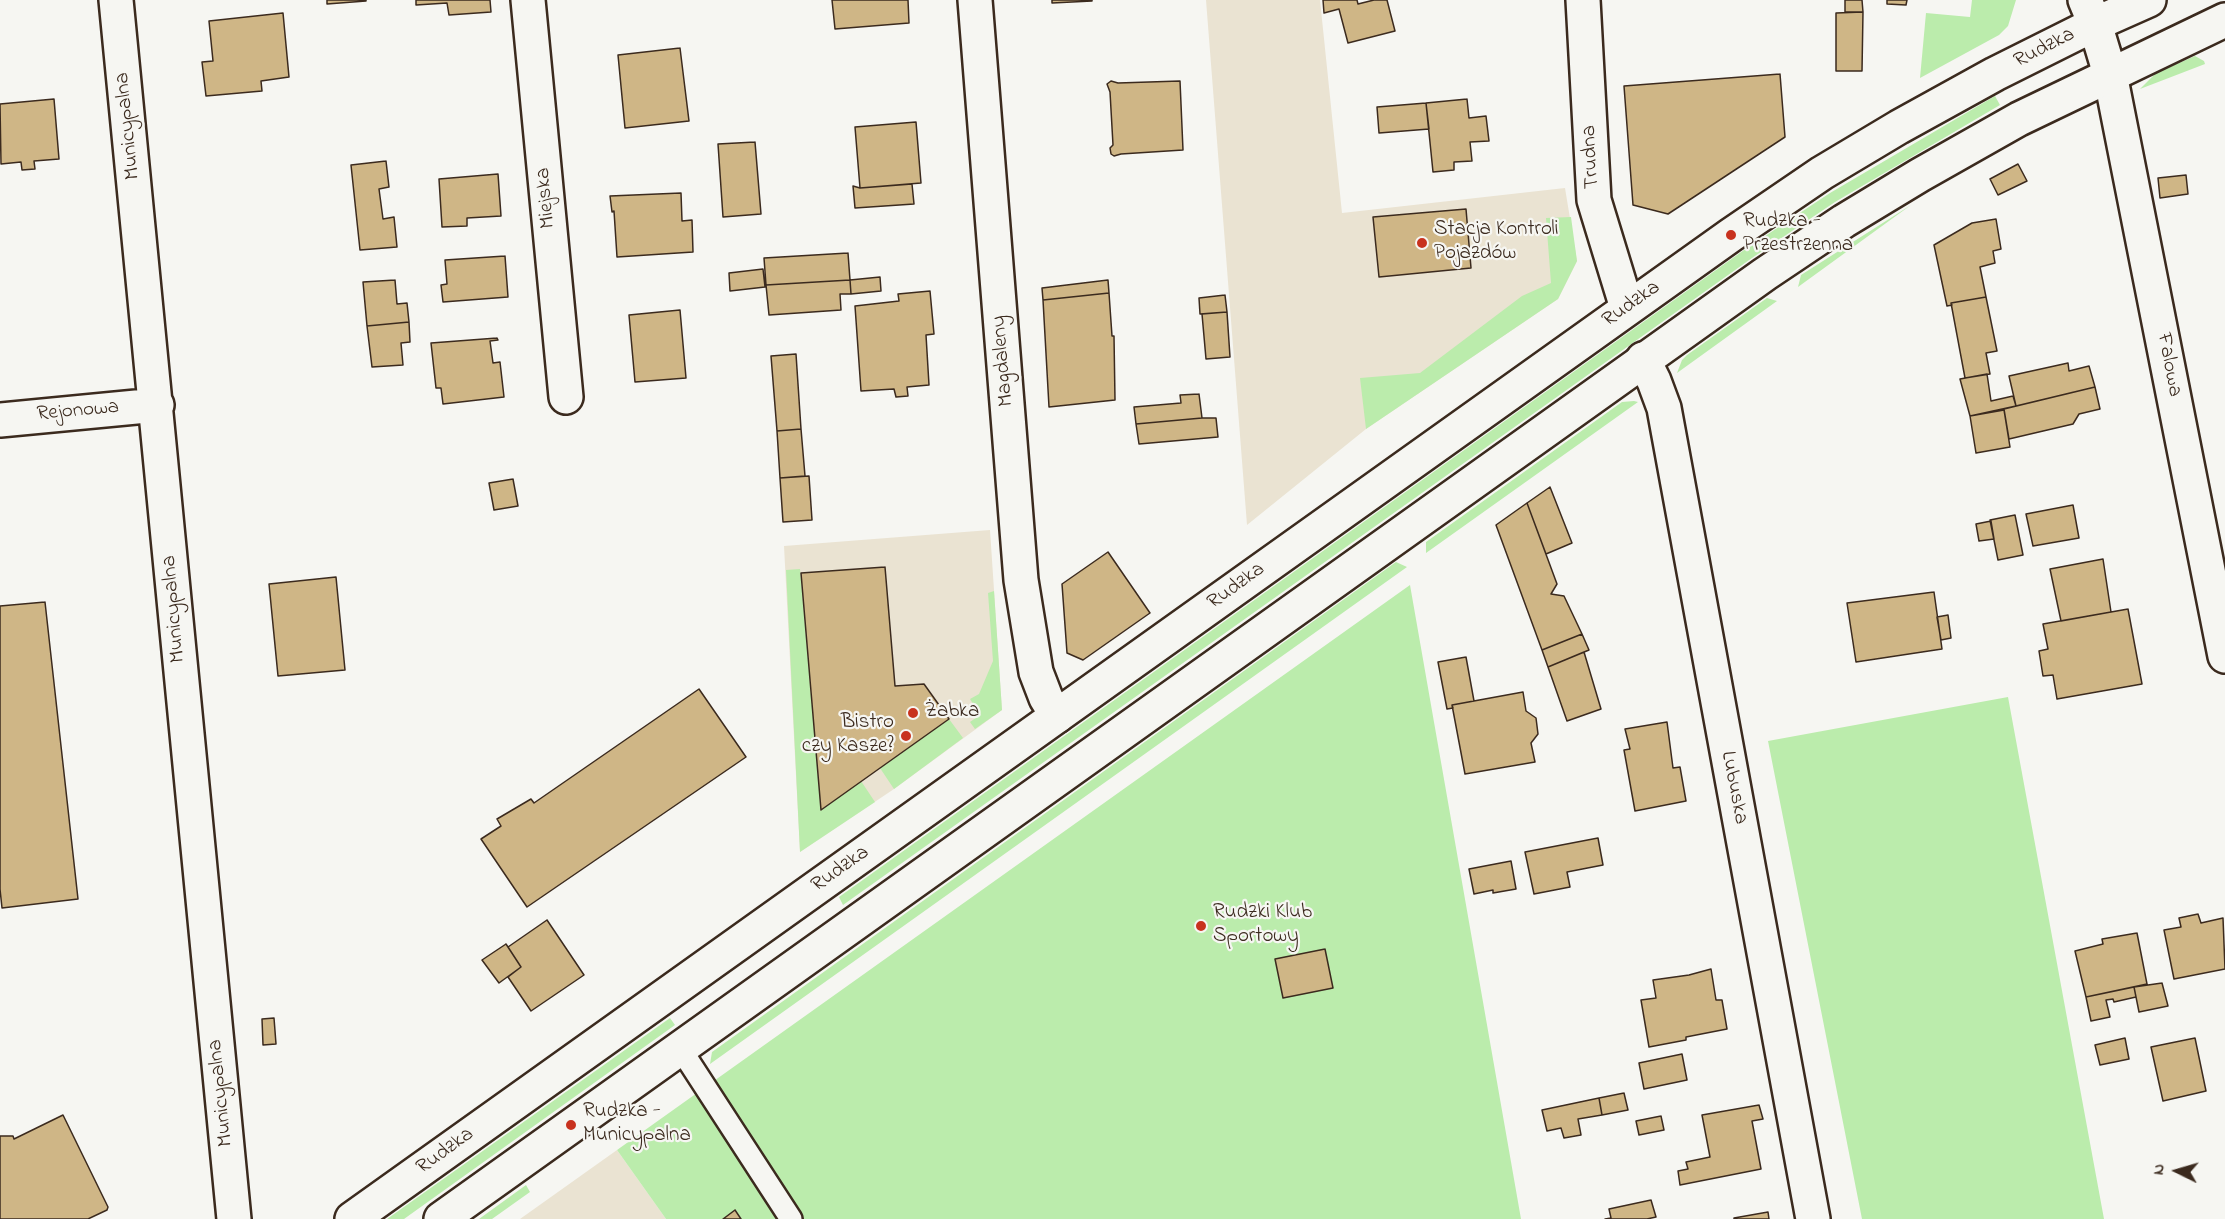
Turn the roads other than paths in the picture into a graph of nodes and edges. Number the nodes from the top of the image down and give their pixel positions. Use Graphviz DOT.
graph roads {
  1 [pos="116,0"];
  2 [pos="528,0"];
  3 [pos="975,0"];
  4 [pos="1583,0"];
  5 [pos="2149,0"];
  6 [pos="2090,12"];
  7 [pos="2225,20"];
  8 [pos="2110,74"];
  9 [pos="1627,308"];
  10 [pos="1643,359"];
  11 [pos="566,397"];
  12 [pos="157,405"];
  13 [pos="0,420"];
  14 [pos="2225,656"];
  15 [pos="1057,716"];
  16 [pos="754,932"];
  17 [pos="783,974"];
  18 [pos="680,1048"];
  19 [pos="234,1219"];
  20 [pos="352,1219"];
  21 [pos="441,1219"];
  22 [pos="791,1219"];
  23 [pos="1813,1219"];
  1 -- 12 [label="street, Municypalna"];
  2 -- 11 [label="street, Miejska"];
  3 -- 15 [label="street, Magdaleny"];
  4 -- 9 [label="street, Trudna"];
  5 -- 6 [label="street, Rudzka"];
  6 -- 8 [label="street, Falowa"];
  6 -- 9 [label="street, Rudzka"];
  7 -- 8 [label="street"];
  8 -- 10 [label="street"];
  8 -- 14 [label="street, Falowa"];
  9 -- 15 [label="street, Rudzka"];
  10 -- 17 [label="street"];
  10 -- 23 [label="street, Lubuska"];
  12 -- 13 [label="street, Rejonowa"];
  12 -- 19 [label="street, Municypalna"];
  15 -- 16 [label="street, Rudzka"];
  16 -- 17 [label="street"];
  16 -- 20 [label="street, Rudzka"];
  17 -- 18 [label="street"];
  18 -- 21 [label="street"];
  18 -- 22 [label="lane"];
}
